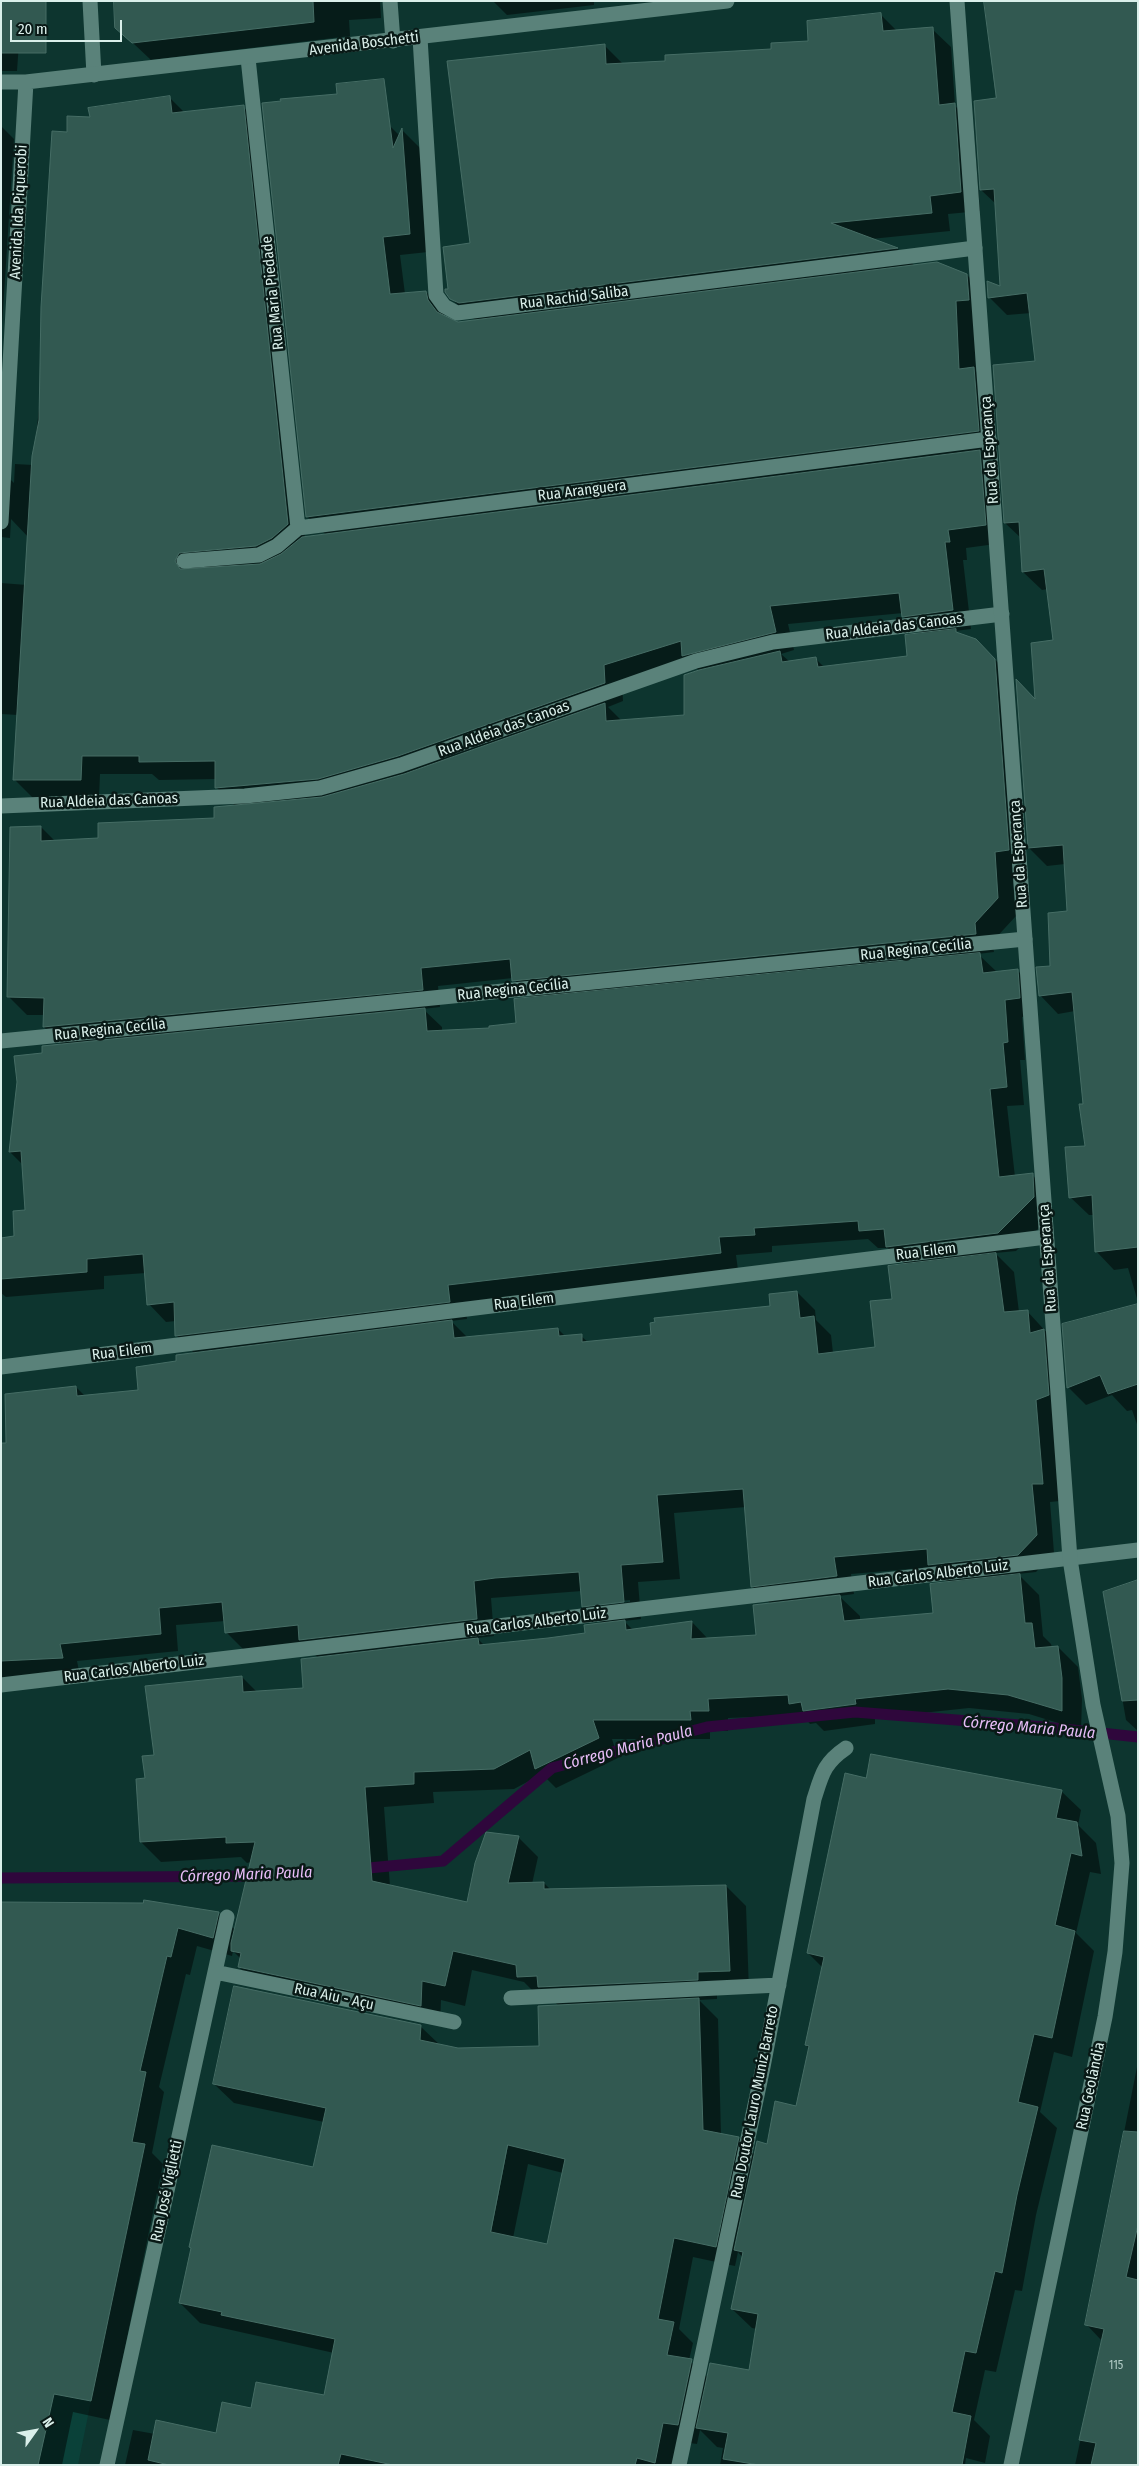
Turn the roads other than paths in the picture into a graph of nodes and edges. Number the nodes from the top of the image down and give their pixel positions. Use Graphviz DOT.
graph roads {
  1 [pos="90,1"];
  2 [pos="390,1"];
  3 [pos="727,1"];
  4 [pos="957,1"];
  5 [pos="670,5"];
  6 [pos="420,38"];
  7 [pos="393,41"];
  8 [pos="248,58"];
  9 [pos="94,75"];
  10 [pos="1,82"];
  11 [pos="26,82"];
  12 [pos="975,248"];
  13 [pos="989,439"];
  14 [pos="1,522"];
  15 [pos="298,528"];
  16 [pos="184,561"];
  17 [pos="1002,614"];
  18 [pos="1,806"];
  19 [pos="1025,939"];
  20 [pos="1,1041"];
  21 [pos="1046,1237"];
  22 [pos="1,1367"];
  23 [pos="1138,1550"];
  24 [pos="1070,1559"];
  25 [pos="1,1685"];
  26 [pos="1093,1704"];
  27 [pos="846,1748"];
  28 [pos="227,1917"];
  29 [pos="215,1972"];
  30 [pos="779,1985"];
  31 [pos="511,1998"];
  32 [pos="454,2022"];
  33 [pos="107,2465"];
  34 [pos="679,2465"];
  35 [pos="1011,2465"];
  1 -- 9 [label="street"];
  2 -- 7 [label="street"];
  3 -- 5 [label="street, Avenida Boschetti"];
  4 -- 12 [label="street, Rua da Esperança"];
  5 -- 6 [label="street, Avenida Boschetti"];
  6 -- 7 [label="street, Avenida Boschetti"];
  6 -- 12 [label="street, Rua Rachid Saliba"];
  7 -- 8 [label="street, Avenida Boschetti"];
  8 -- 9 [label="street, Avenida Boschetti"];
  8 -- 15 [label="street, Rua Maria Piedade"];
  9 -- 11 [label="street, Avenida Boschetti"];
  10 -- 11 [label="street, Avenida Boschetti"];
  11 -- 14 [label="street, Avenida Ida Piquerobi"];
  12 -- 13 [label="street, Rua da Esperança"];
  13 -- 15 [label="street, Rua Aranguera"];
  13 -- 17 [label="street, Rua da Esperança"];
  15 -- 16 [label="street"];
  17 -- 18 [label="street, Rua Aldeia das Canoas"];
  17 -- 19 [label="street, Rua da Esperança"];
  19 -- 20 [label="street, Rua Regina Cecília"];
  19 -- 21 [label="street, Rua da Esperança"];
  21 -- 22 [label="street, Rua Eilem"];
  21 -- 24 [label="street, Rua da Esperança"];
  23 -- 24 [label="street, Rua Carlos Alberto Luiz"];
  24 -- 25 [label="street, Rua Carlos Alberto Luiz"];
  24 -- 26 [label="street, Rua da Esperança"];
  26 -- 35 [label="street, Rua Geolândia"];
  27 -- 30 [label="street, Rua Doutor Lauro Muniz Barreto"];
  28 -- 29 [label="street, Rua José Viglietti"];
  29 -- 32 [label="street, Rua Aiu - Açu"];
  29 -- 33 [label="street, Rua José Viglietti"];
  30 -- 31 [label="street"];
  30 -- 34 [label="street, Rua Doutor Lauro Muniz Barreto"];
}
